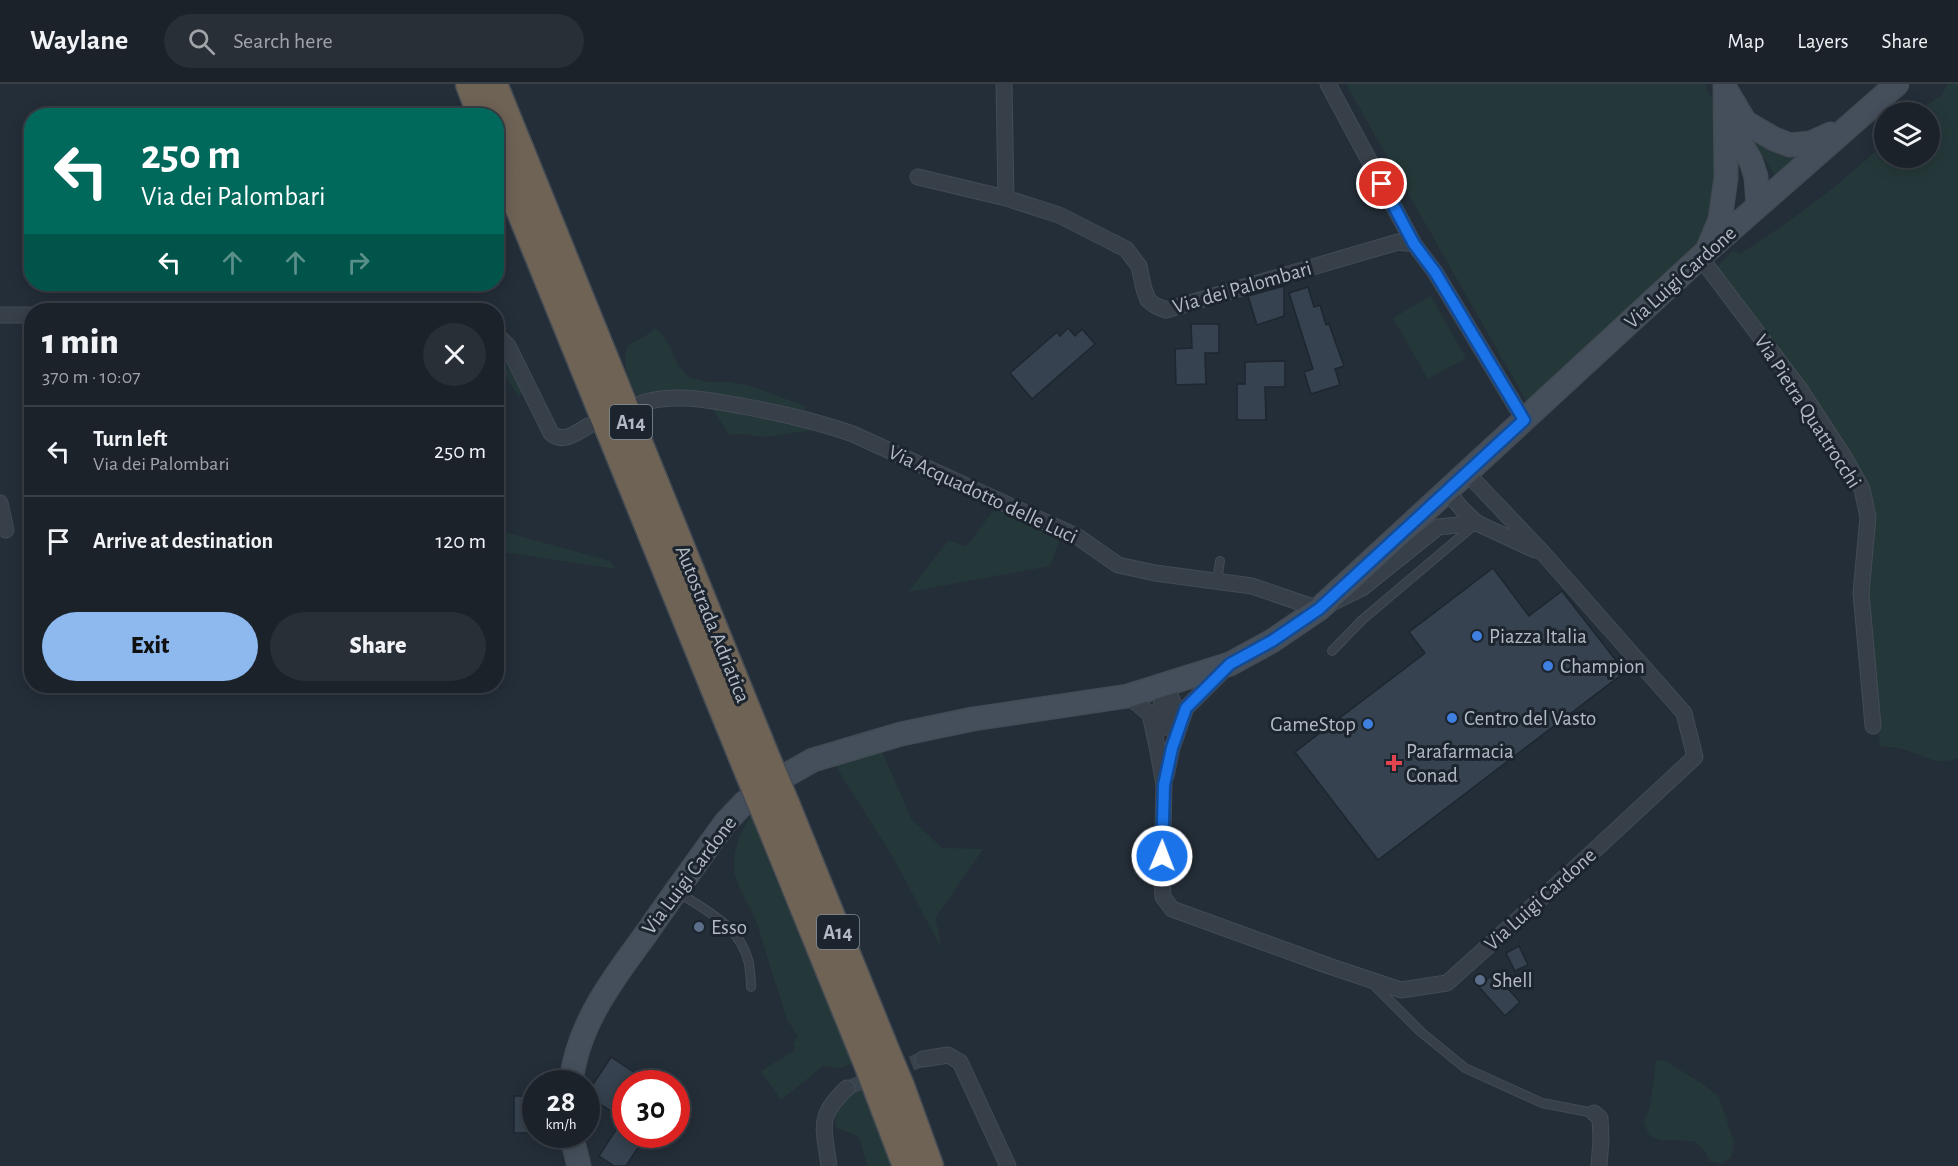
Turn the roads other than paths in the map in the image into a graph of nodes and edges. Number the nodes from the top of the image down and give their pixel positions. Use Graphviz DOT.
graph roads {
  1 [pos="470,84"];
  2 [pos="493,84"];
  3 [pos="1004,84"];
  4 [pos="1328,84"];
  5 [pos="1897,84"];
  6 [pos="1726,87"];
  7 [pos="479,108"];
  8 [pos="502,108"];
  9 [pos="504,112"];
  10 [pos="1726,119"];
  11 [pos="1845,128"];
  12 [pos="1726,164"];
  13 [pos="504,169"];
  14 [pos="918,177"];
  15 [pos="1006,198"];
  16 [pos="1758,205"];
  17 [pos="1414,244"];
  18 [pos="1704,253"];
  19 [pos="0,315"];
  20 [pos="24,315"];
  21 [pos="504,342"];
  22 [pos="642,403"];
  23 [pos="1524,420"];
  24 [pos="588,426"];
  25 [pos="1466,472"];
  26 [pos="1447,491"];
  27 [pos="0,503"];
  28 [pos="1477,523"];
  29 [pos="6,530"];
  30 [pos="1543,553"];
  31 [pos="1220,561"];
  32 [pos="1217,581"];
  33 [pos="1319,609"];
  34 [pos="1332,651"];
  35 [pos="1230,664"];
  36 [pos="1166,684"];
  37 [pos="1128,696"];
  38 [pos="1874,726"];
  39 [pos="1165,749"];
  40 [pos="758,767"];
  41 [pos="676,891"];
  42 [pos="1369,980"];
  43 [pos="751,987"];
  44 [pos="922,1059"];
  45 [pos="572,1070"];
  46 [pos="847,1088"];
  47 [pos="890,1090"];
  48 [pos="1594,1113"];
  49 [pos="574,1148"];
  50 [pos="579,1166"];
  51 [pos="829,1166"];
  52 [pos="907,1166"];
  53 [pos="929,1166"];
  54 [pos="1008,1166"];
  55 [pos="1599,1166"];
  1 -- 7 [label="highway"];
  2 -- 8 [label="highway, Autostrada Adriatica / A14"];
  3 -- 15 [label="street"];
  4 -- 17 [label="street"];
  5 -- 11 [label="main road, Via Luigi Cardone"];
  6 -- 10 [label="main road"];
  6 -- 11 [label="main road"];
  9 -- 40 [label="highway, Autostrada Adriatica / A14"];
  10 -- 12 [label="main road"];
  10 -- 16 [label="main road"];
  11 -- 16 [label="main road, Via Luigi Cardone"];
  12 -- 16 [label="main road"];
  12 -- 18 [label="main road"];
  13 -- 40 [label="highway, Autostrada Adriatica / A14"];
  14 -- 15 [label="street, Via dei Palombari"];
  15 -- 17 [label="street, Via dei Palombari"];
  16 -- 18 [label="main road, Via Luigi Cardone"];
  17 -- 23 [label="street"];
  18 -- 23 [label="main road, Via Luigi Cardone"];
  18 -- 38 [label="street, Via Pietra Quattrocchi"];
  19 -- 20 [label="street"];
  21 -- 24 [label="street"];
  22 -- 32 [label="street, Via Acquadotto delle Luci"];
  23 -- 25 [label="main road, Via Luigi Cardone"];
  25 -- 26 [label="main road, Via Luigi Cardone"];
  25 -- 30 [label="street, Via Luigi Cardone"];
  26 -- 28 [label="street, Via Luigi Cardone"];
  26 -- 33 [label="main road, Via Luigi Cardone"];
  27 -- 29 [label="street"];
  28 -- 30 [label="street, Via Luigi Cardone"];
  28 -- 33 [label="street, Via Luigi Cardone"];
  28 -- 34 [label="lane"];
  30 -- 42 [label="street, Via Luigi Cardone"];
  31 -- 32 [label="lane"];
  32 -- 33 [label="street, Via Acquadotto delle Luci"];
  33 -- 35 [label="main road, Via Luigi Cardone"];
  35 -- 36 [label="main road, Via Luigi Cardone"];
  35 -- 39 [label="street, Via Luigi Cardone"];
  36 -- 37 [label="main road, Via Luigi Cardone"];
  36 -- 39 [label="street, Via Luigi Cardone"];
  37 -- 39 [label="street, Via Luigi Cardone"];
  37 -- 41 [label="main road, Via Luigi Cardone"];
  39 -- 42 [label="street, Via Luigi Cardone"];
  40 -- 47 [label="highway, Autostrada Adriatica / A14, bridge"];
  41 -- 43 [label="lane"];
  41 -- 45 [label="main road, Via Luigi Cardone"];
  42 -- 48 [label="lane"];
  44 -- 54 [label="street"];
  46 -- 51 [label="street"];
  47 -- 52 [label="highway, Autostrada Adriatica / A14"];
  47 -- 53 [label="highway, Autostrada Adriatica / A14"];
  48 -- 55 [label="street"];
  49 -- 50 [label="main road"];
}
